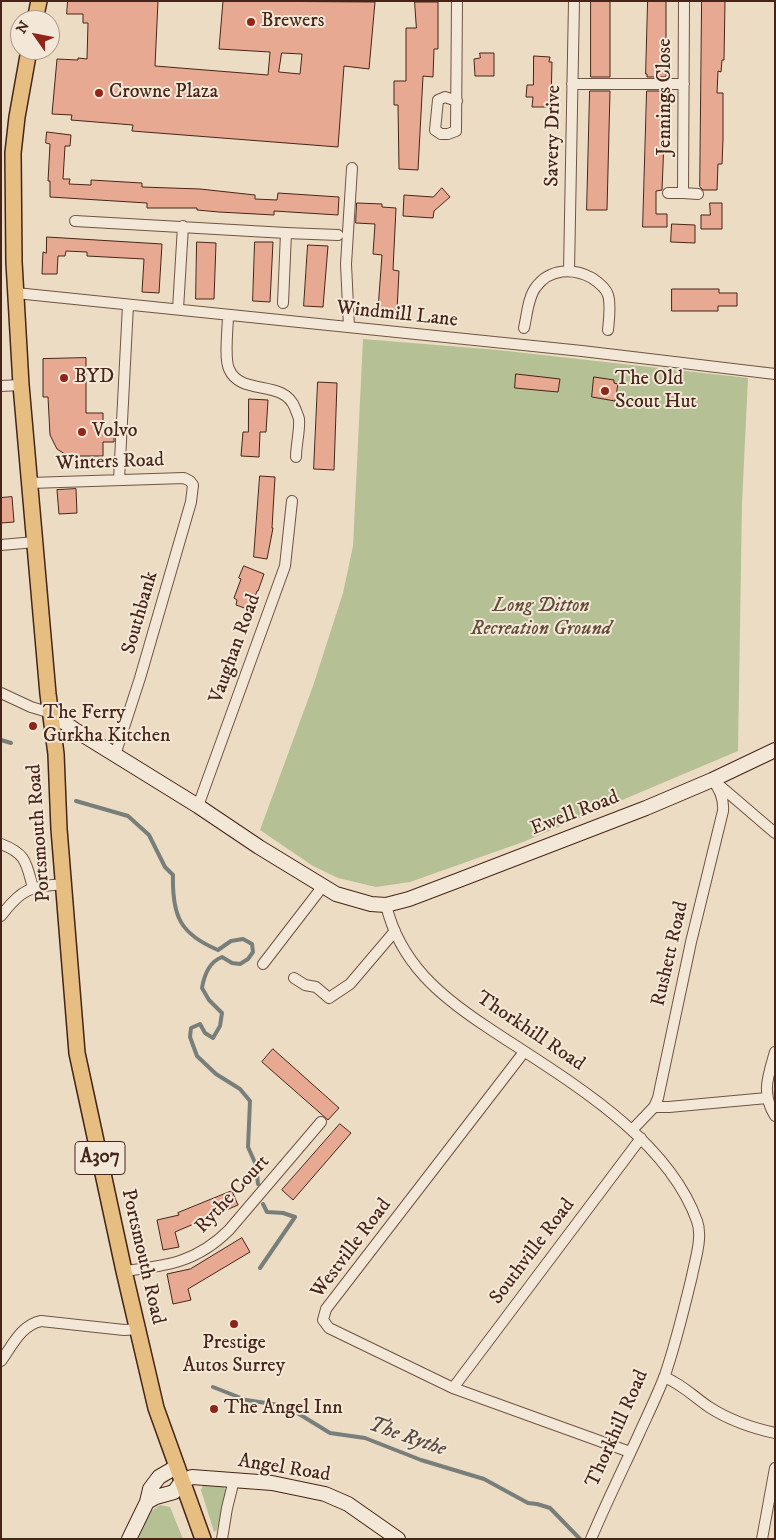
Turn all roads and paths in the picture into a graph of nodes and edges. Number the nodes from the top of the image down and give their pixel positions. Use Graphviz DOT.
graph roads {
  1 [pos="458,1"];
  2 [pos="574,1"];
  3 [pos="684,1"];
  4 [pos="27,60"];
  5 [pos="572,84"];
  6 [pos="684,84"];
  7 [pos="456,100"];
  8 [pos="352,168"];
  9 [pos="668,193"];
  10 [pos="683,193"];
  11 [pos="698,194"];
  12 [pos="75,221"];
  13 [pos="183,226"];
  14 [pos="286,233"];
  15 [pos="338,235"];
  16 [pos="569,271"];
  17 [pos="16,293"];
  18 [pos="283,303"];
  19 [pos="128,305"];
  20 [pos="178,309"];
  21 [pos="228,315"];
  22 [pos="349,327"];
  23 [pos="524,328"];
  24 [pos="608,330"];
  25 [pos="775,374"];
  26 [pos="21,384"];
  27 [pos="1,386"];
  28 [pos="296,457"];
  29 [pos="119,480"];
  30 [pos="190,481"];
  31 [pos="30,483"];
  32 [pos="292,501"];
  33 [pos="35,542"];
  34 [pos="1,545"];
  35 [pos="1,693"];
  36 [pos="51,713"];
  37 [pos="775,750"];
  38 [pos="115,755"];
  39 [pos="712,780"];
  40 [pos="198,806"];
  41 [pos="775,833"];
  42 [pos="1,844"];
  43 [pos="63,884"];
  44 [pos="323,886"];
  45 [pos="33,888"];
  46 [pos="386,905"];
  47 [pos="1,916"];
  48 [pos="395,931"];
  49 [pos="263,964"];
  50 [pos="294,978"];
  51 [pos="524,1052"];
  52 [pos="775,1052"];
  53 [pos="768,1098"];
  54 [pos="654,1107"];
  55 [pos="775,1116"];
  56 [pos="321,1122"];
  57 [pos="632,1130"];
  58 [pos="641,1138"];
  59 [pos="124,1271"];
  60 [pos="138,1329"];
  61 [pos="1,1361"];
  62 [pos="664,1377"];
  63 [pos="453,1388"];
  64 [pos="775,1433"];
  65 [pos="630,1452"];
  66 [pos="775,1468"];
  67 [pos="179,1474"];
  68 [pos="234,1480"];
  69 [pos="147,1502"];
  70 [pos="129,1539"];
  71 [pos="203,1539"];
  72 [pos="222,1539"];
  73 [pos="398,1539"];
  74 [pos="591,1539"];
  75 [pos="762,1539"];
  1 -- 7 [label="street"];
  2 -- 5 [label="street, Savery Drive"];
  3 -- 6 [label="street, Jennings Close"];
  4 -- 17 [label="main road, Portsmouth Road / A307"];
  5 -- 6 [label="street"];
  5 -- 16 [label="street, Savery Drive"];
  6 -- 10 [label="street, Jennings Close"];
  8 -- 22 [label="street"];
  9 -- 10 [label="street"];
  10 -- 11 [label="street"];
  12 -- 13 [label="street"];
  13 -- 14 [label="street"];
  13 -- 20 [label="street"];
  14 -- 15 [label="street"];
  14 -- 18 [label="street"];
  16 -- 23 [label="street"];
  16 -- 24 [label="street"];
  17 -- 19 [label="street, Windmill Lane"];
  17 -- 26 [label="main road, Portsmouth Road / A307"];
  19 -- 20 [label="street, Windmill Lane"];
  19 -- 29 [label="street"];
  20 -- 21 [label="street, Windmill Lane"];
  21 -- 22 [label="street, Windmill Lane"];
  21 -- 28 [label="street"];
  22 -- 25 [label="street, Windmill Lane"];
  26 -- 27 [label="street"];
  26 -- 31 [label="main road, Portsmouth Road / A307"];
  29 -- 30 [label="street, Winters Road"];
  29 -- 31 [label="street, Winters Road"];
  30 -- 38 [label="street, Southbank"];
  31 -- 33 [label="main road, Portsmouth Road / A307"];
  32 -- 40 [label="street, Vaughan Road"];
  33 -- 34 [label="street"];
  33 -- 36 [label="main road, Portsmouth Road / A307"];
  35 -- 36 [label="street"];
  36 -- 38 [label="street"];
  36 -- 43 [label="main road, Portsmouth Road / A307"];
  37 -- 39 [label="street, Ewell Road"];
  38 -- 40 [label="street"];
  39 -- 41 [label="street"];
  39 -- 46 [label="street, Ewell Road"];
  39 -- 54 [label="street, Rushett Road"];
  40 -- 44 [label="street"];
  42 -- 45 [label="street"];
  43 -- 45 [label="street"];
  43 -- 59 [label="main road, Portsmouth Road / A307"];
  44 -- 46 [label="street"];
  44 -- 49 [label="street"];
  45 -- 47 [label="street"];
  46 -- 48 [label="street, Thorkhill Road"];
  48 -- 50 [label="street"];
  48 -- 51 [label="street, Thorkhill Road"];
  51 -- 57 [label="street, Thorkhill Road"];
  51 -- 63 [label="street, Westville Road"];
  52 -- 53 [label="street"];
  53 -- 54 [label="street"];
  53 -- 55 [label="street"];
  54 -- 57 [label="street, Rushett Road"];
  56 -- 59 [label="street, Rythe Court"];
  57 -- 58 [label="street, Thorkhill Road"];
  58 -- 62 [label="street, Thorkhill Road"];
  58 -- 63 [label="street, Southville Road"];
  59 -- 60 [label="main road, Portsmouth Road / A307"];
  60 -- 61 [label="street"];
  60 -- 67 [label="main road, Portsmouth Road / A307"];
  62 -- 64 [label="street"];
  62 -- 65 [label="street, Thorkhill Road"];
  63 -- 65 [label="street, Westville Road"];
  65 -- 74 [label="street, Thorkhill Road"];
  66 -- 75 [label="street"];
  67 -- 68 [label="street, Angel Road"];
  67 -- 69 [label="street"];
  67 -- 69 [label="street"];
  67 -- 71 [label="main road, Portsmouth Road / A307"];
  68 -- 72 [label="street"];
  68 -- 73 [label="street, Angel Road"];
  69 -- 70 [label="street"];
}
